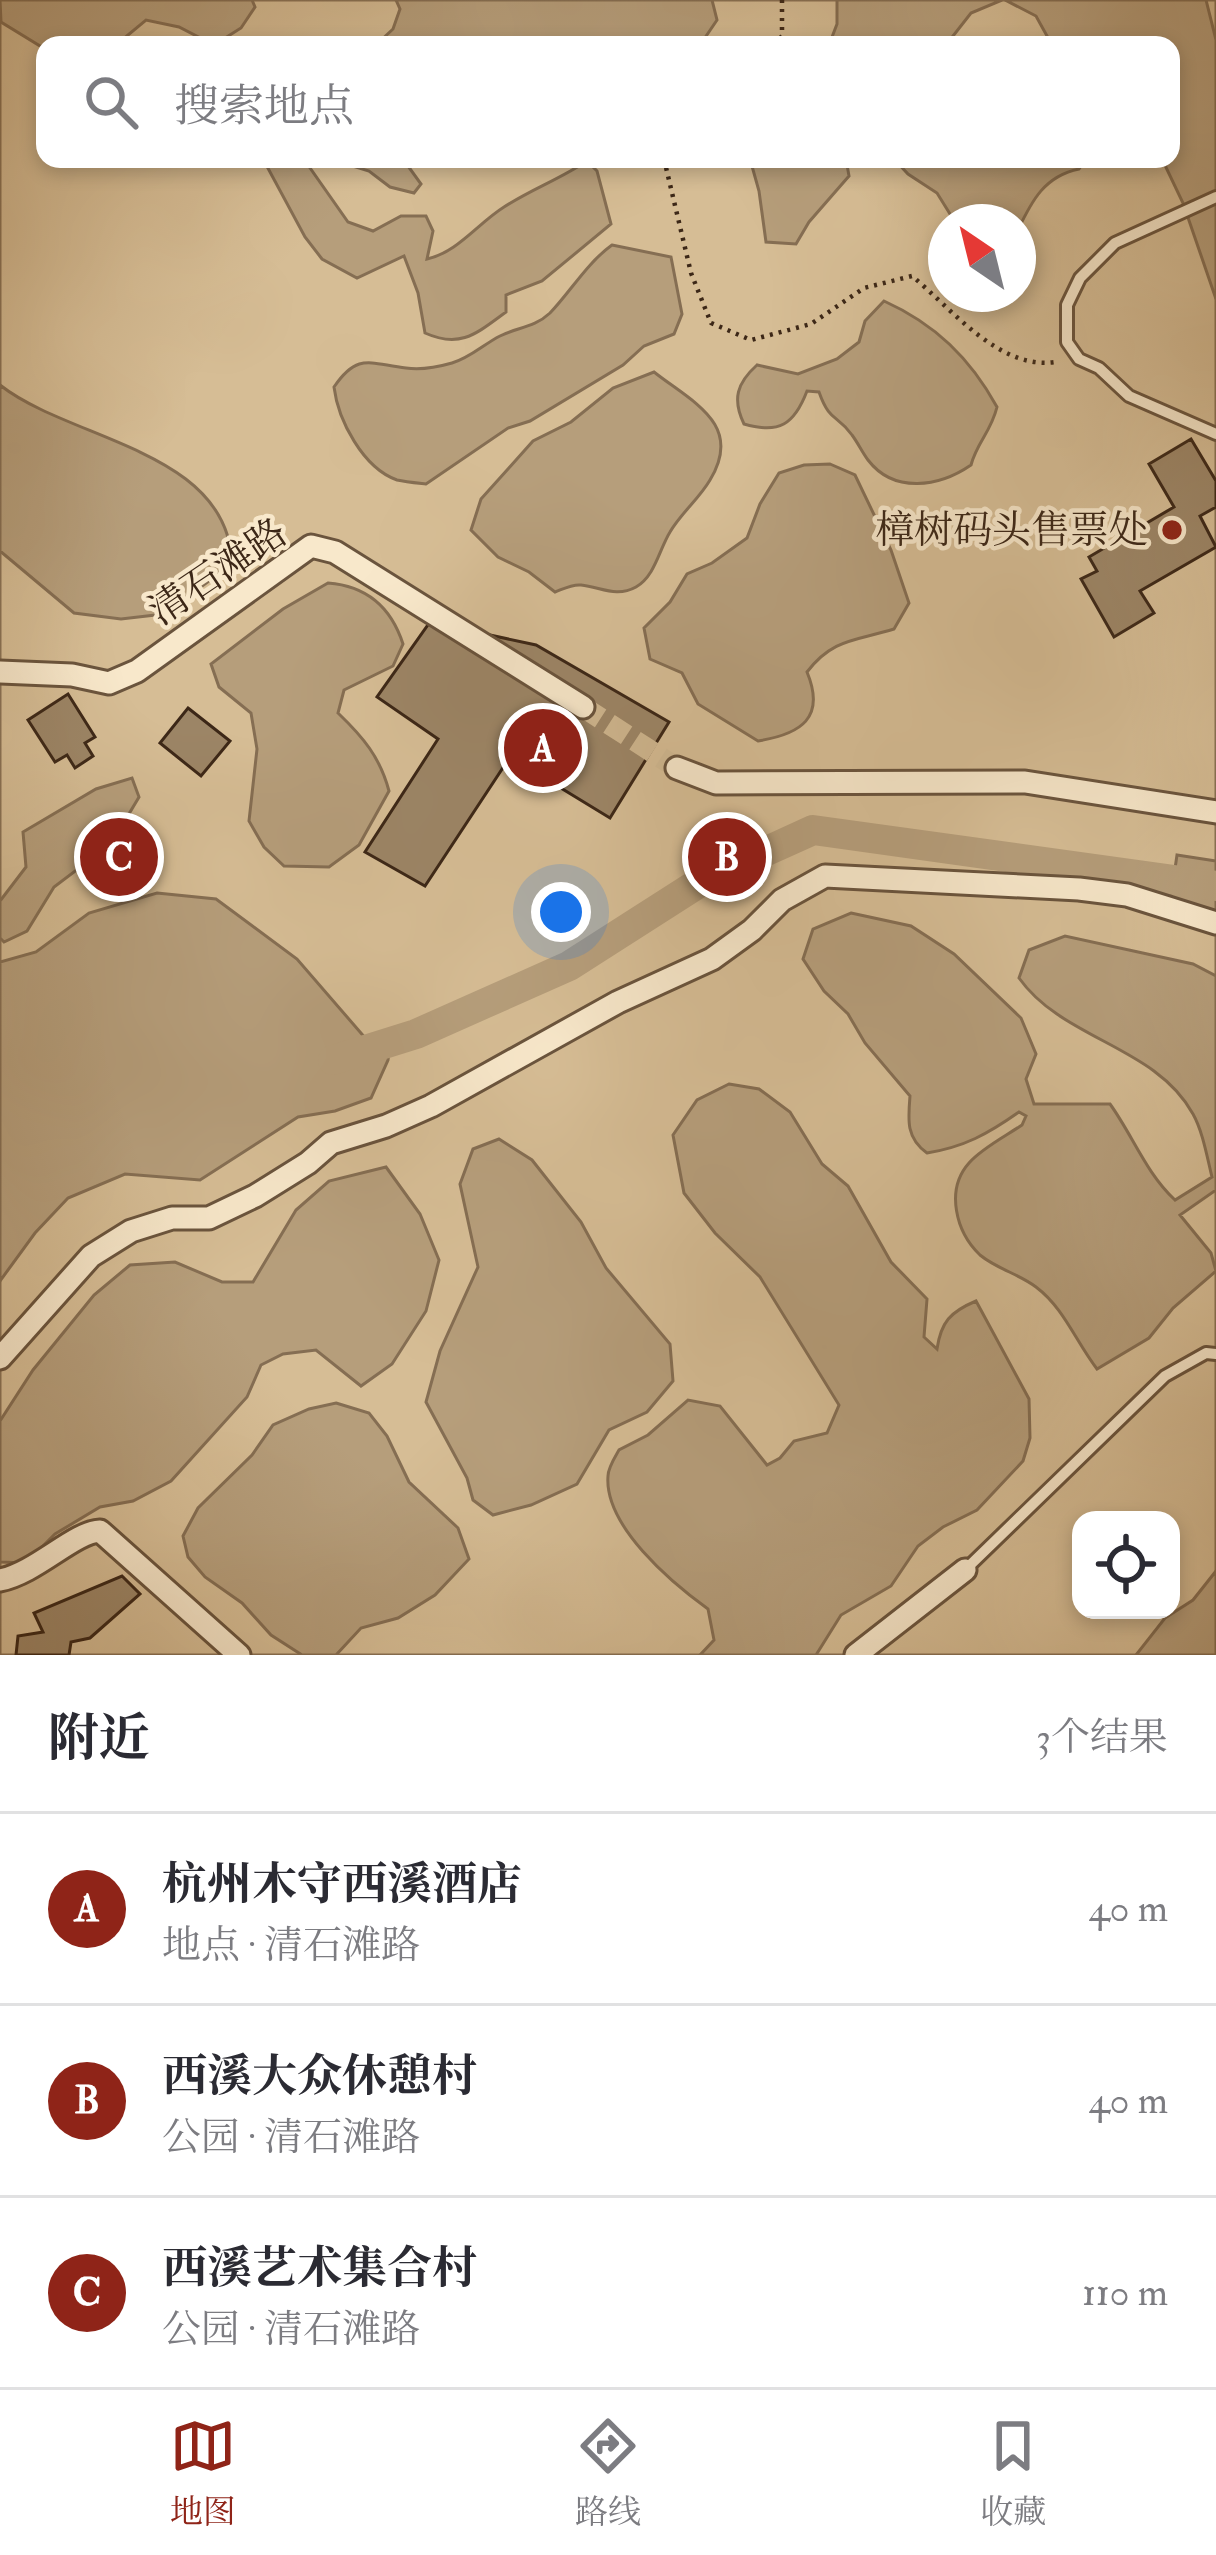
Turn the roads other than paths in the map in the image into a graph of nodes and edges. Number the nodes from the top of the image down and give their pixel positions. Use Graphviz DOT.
graph roads {
  1 [pos="1216,196"];
  2 [pos="1216,434"];
  3 [pos="0,672"];
  4 [pos="583,707"];
  5 [pos="677,768"];
  6 [pos="1216,812"];
  7 [pos="1216,922"];
  8 [pos="1216,1354"];
  9 [pos="0,1358"];
  10 [pos="965,1570"];
  11 [pos="0,1580"];
  12 [pos="239,1655"];
  13 [pos="856,1655"];
  1 -- 2 [label="lane"];
  3 -- 4 [label="street, 清石滩路"];
  5 -- 6 [label="street"];
  7 -- 9 [label="street"];
  8 -- 10 [label="lane"];
  10 -- 13 [label="street"];
  11 -- 12 [label="street"];
}
